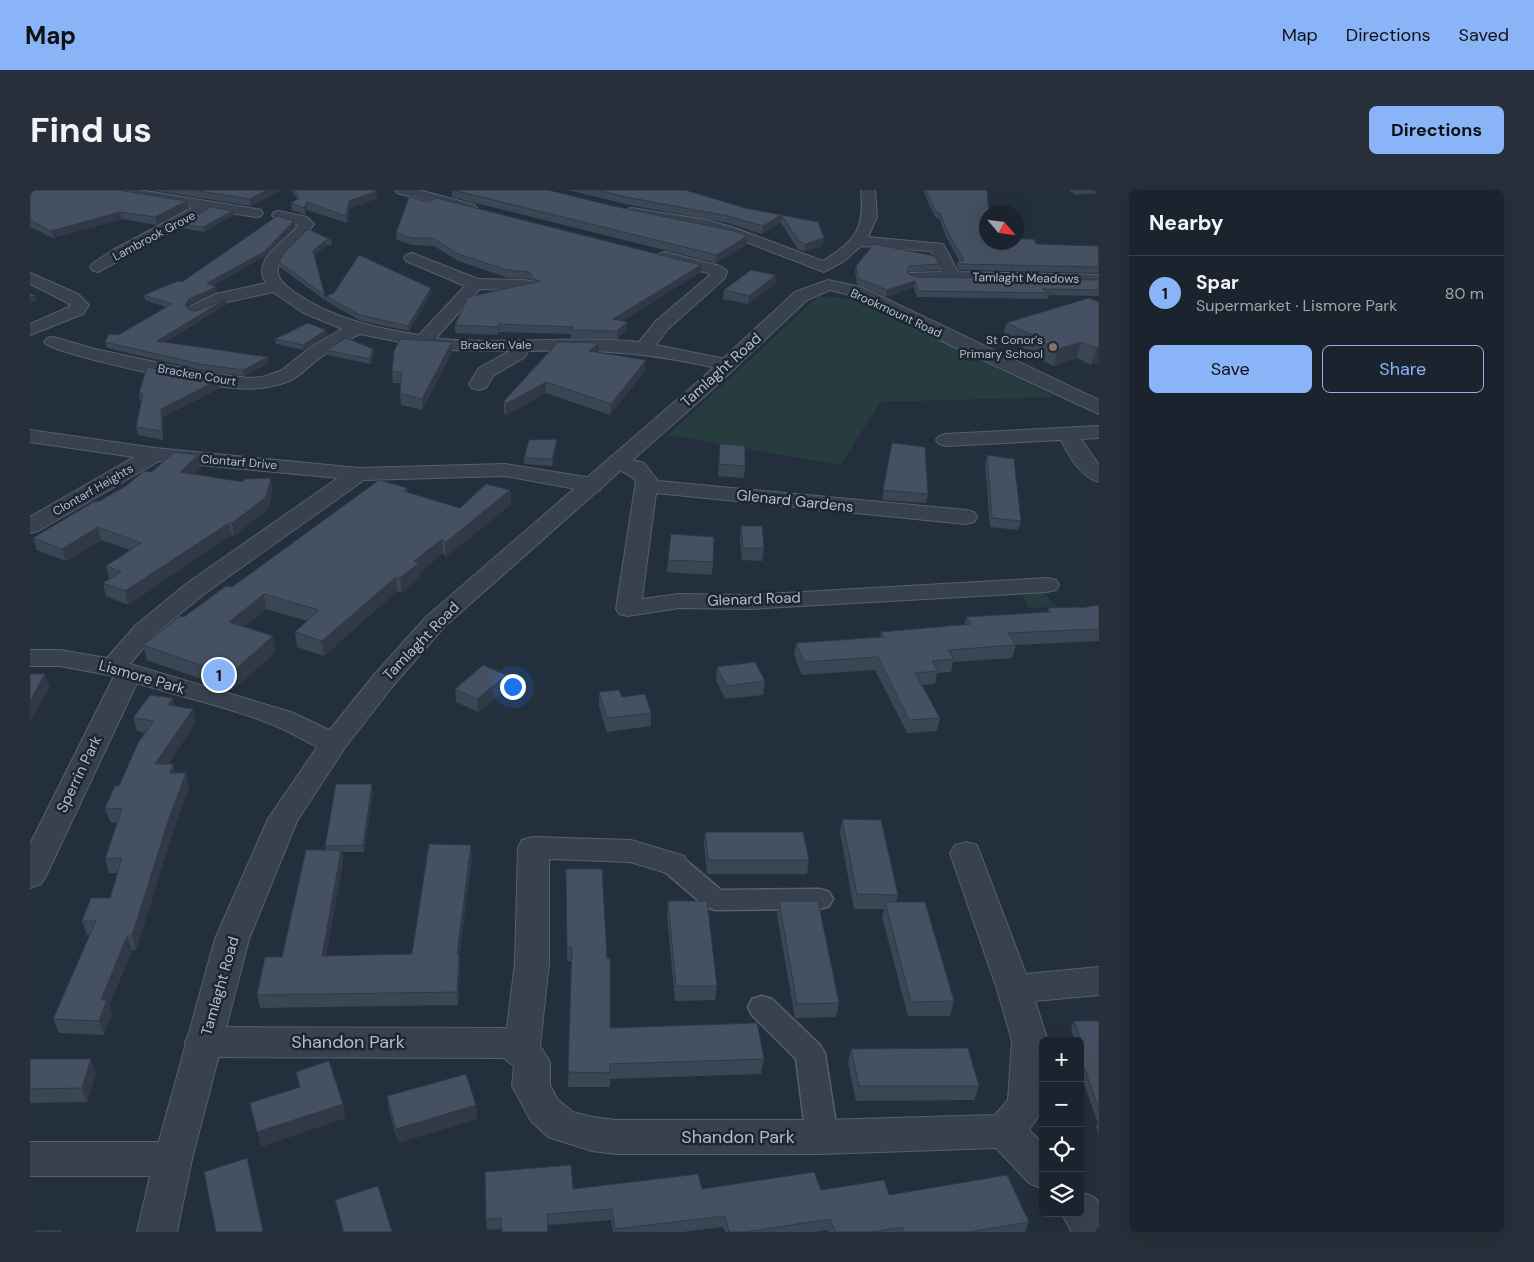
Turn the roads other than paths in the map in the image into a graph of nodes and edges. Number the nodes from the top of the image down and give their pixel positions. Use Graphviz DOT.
graph roads {
  1 [pos="112,190"];
  2 [pos="402,190"];
  3 [pos="868,190"];
  4 [pos="210,205"];
  5 [pos="614,208"];
  6 [pos="256,213"];
  7 [pos="489,213"];
  8 [pos="279,216"];
  9 [pos="857,241"];
  10 [pos="650,253"];
  11 [pos="412,258"];
  12 [pos="98,267"];
  13 [pos="826,276"];
  14 [pos="916,276"];
  15 [pos="952,277"];
  16 [pos="30,278"];
  17 [pos="1099,280"];
  18 [pos="476,284"];
  19 [pos="524,285"];
  20 [pos="276,286"];
  21 [pos="53,306"];
  22 [pos="197,310"];
  23 [pos="30,314"];
  24 [pos="357,328"];
  25 [pos="30,330"];
  26 [pos="53,342"];
  27 [pos="423,342"];
  28 [pos="517,345"];
  29 [pos="643,349"];
  30 [pos="728,365"];
  31 [pos="478,384"];
  32 [pos="1099,408"];
  33 [pos="1099,432"];
  34 [pos="1068,434"];
  35 [pos="30,436"];
  36 [pos="946,440"];
  37 [pos="155,454"];
  38 [pos="617,462"];
  39 [pos="358,474"];
  40 [pos="1099,476"];
  41 [pos="592,485"];
  42 [pos="647,486"];
  43 [pos="966,517"];
  44 [pos="30,526"];
  45 [pos="1047,585"];
  46 [pos="30,658"];
  47 [pos="121,670"];
  48 [pos="334,743"];
  49 [pos="966,853"];
  50 [pos="673,864"];
  51 [pos="30,876"];
  52 [pos="820,899"];
  53 [pos="1099,981"];
  54 [pos="1014,989"];
  55 [pos="762,1007"];
  56 [pos="203,1042"];
  57 [pos="522,1050"];
  58 [pos="1005,1131"];
  59 [pos="822,1137"];
  60 [pos="30,1159"];
  61 [pos="173,1159"];
  62 [pos="1039,1166"];
  63 [pos="1084,1214"];
  64 [pos="158,1232"];
  65 [pos="1091,1232"];
  1 -- 4 [label="street"];
  2 -- 7 [label="street"];
  3 -- 9 [label="street, Tamlaght Road"];
  4 -- 6 [label="street"];
  4 -- 12 [label="street, Lambrook Grove"];
  5 -- 13 [label="street, Brookmount Road"];
  8 -- 20 [label="street"];
  9 -- 13 [label="street, Tamlaght Road"];
  9 -- 15 [label="street, Tamlaght Meadows"];
  10 -- 29 [label="street"];
  11 -- 18 [label="street"];
  13 -- 30 [label="street, Tamlaght Road"];
  13 -- 32 [label="street, Brookmount Road"];
  14 -- 15 [label="street, Tamlaght Meadows"];
  15 -- 17 [label="street, Tamlaght Meadows"];
  16 -- 25 [label="street"];
  18 -- 19 [label="street"];
  18 -- 27 [label="street"];
  20 -- 22 [label="street"];
  20 -- 24 [label="street, Bracken Vale"];
  21 -- 23 [label="street"];
  24 -- 26 [label="street, Bracken Court"];
  24 -- 27 [label="street, Bracken Vale"];
  27 -- 28 [label="street, Bracken Vale"];
  28 -- 29 [label="street, Bracken Vale"];
  28 -- 31 [label="street"];
  29 -- 30 [label="street, Bracken Vale"];
  30 -- 38 [label="street, Tamlaght Road"];
  33 -- 34 [label="street"];
  34 -- 36 [label="street"];
  34 -- 40 [label="street"];
  35 -- 37 [label="street, Clontarf Drive"];
  37 -- 39 [label="street, Clontarf Drive"];
  37 -- 44 [label="street, Clontarf Heights"];
  38 -- 41 [label="street, Tamlaght Road"];
  38 -- 42 [label="street"];
  39 -- 41 [label="street, Clontarf Drive"];
  39 -- 47 [label="street"];
  41 -- 48 [label="street, Tamlaght Road"];
  42 -- 43 [label="street, Glenard Gardens"];
  42 -- 45 [label="street, Glenard Road"];
  46 -- 47 [label="street, Lismore Park"];
  47 -- 48 [label="street, Lismore Park"];
  47 -- 51 [label="street, Sperrin Park"];
  48 -- 56 [label="street, Tamlaght Road"];
  49 -- 54 [label="street"];
  50 -- 52 [label="street"];
  50 -- 57 [label="street"];
  53 -- 54 [label="street"];
  54 -- 58 [label="street"];
  55 -- 59 [label="street"];
  56 -- 57 [label="street, Shandon Park"];
  56 -- 61 [label="street, Tamlaght Road"];
  57 -- 59 [label="street, Shandon Park"];
  58 -- 59 [label="street, Shandon Park"];
  58 -- 62 [label="street"];
  60 -- 61 [label="street"];
  61 -- 64 [label="street, Tamlaght Road"];
  63 -- 65 [label="street"];
}
